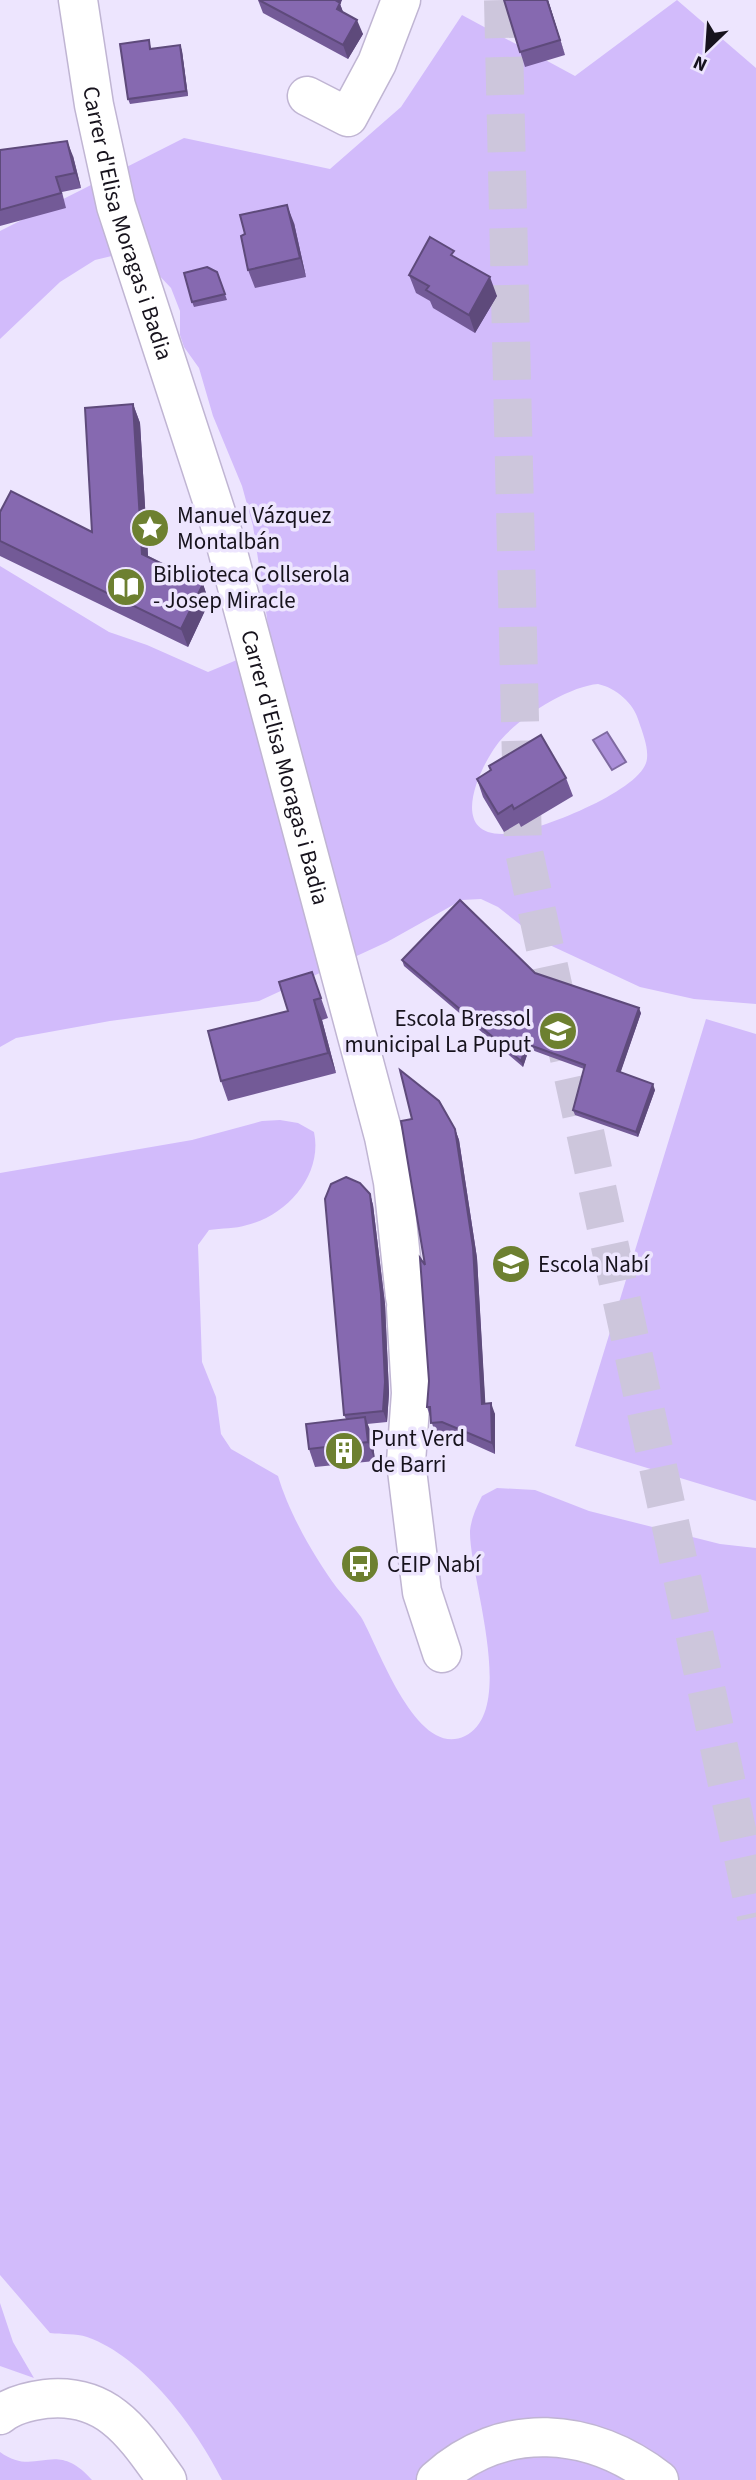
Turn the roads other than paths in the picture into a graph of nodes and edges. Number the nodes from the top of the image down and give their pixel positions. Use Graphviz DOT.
graph roads {
  1 [pos="78,0"];
  2 [pos="401,0"];
  3 [pos="307,96"];
  4 [pos="442,1653"];
  5 [pos="0,2415"];
  6 [pos="167,2480"];
  7 [pos="436,2480"];
  8 [pos="659,2480"];
  1 -- 4 [label="street, Carrer d'Elisa Moragas i Badia"];
  2 -- 3 [label="street"];
  5 -- 6 [label="street"];
  7 -- 8 [label="street"];
}
